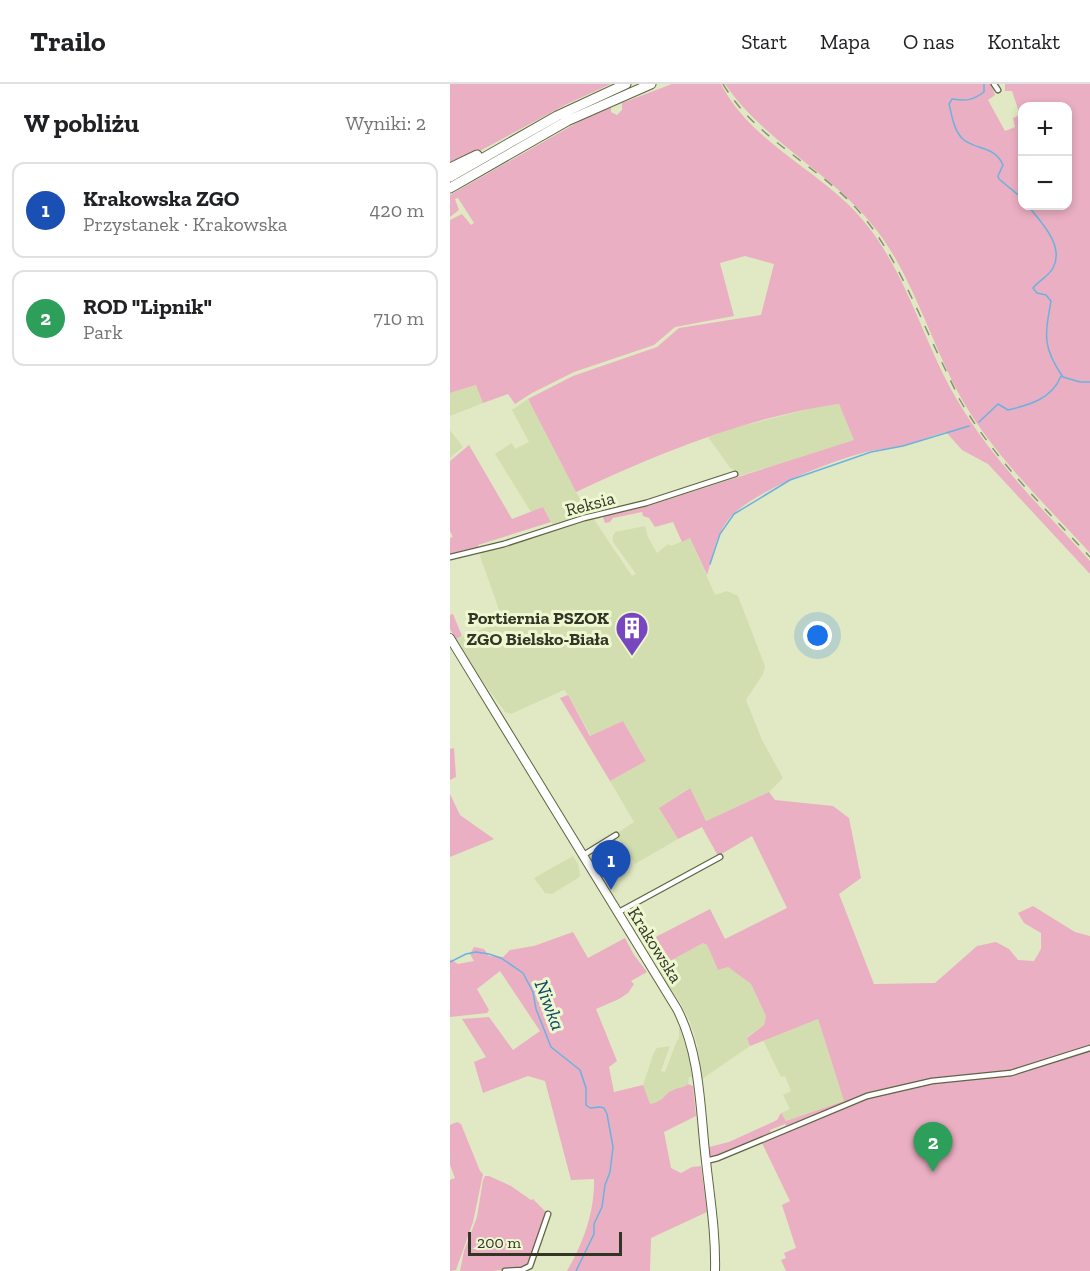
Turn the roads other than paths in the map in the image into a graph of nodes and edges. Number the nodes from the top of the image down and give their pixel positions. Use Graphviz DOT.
graph roads {
  1 [pos="626,84"];
  2 [pos="651,84"];
  3 [pos="994,84"];
  4 [pos="998,90"];
  5 [pos="528,132"];
  6 [pos="450,168"];
  7 [pos="450,177"];
  8 [pos="450,188"];
  9 [pos="735,474"];
  10 [pos="450,557"];
  11 [pos="450,638"];
  12 [pos="616,835"];
  13 [pos="582,856"];
  14 [pos="720,857"];
  15 [pos="617,913"];
  16 [pos="1090,1048"];
  17 [pos="706,1161"];
  18 [pos="548,1214"];
  19 [pos="505,1271"];
  20 [pos="715,1271"];
  1 -- 5 [label="highway"];
  2 -- 8 [label="highway"];
  3 -- 4 [label="street"];
  5 -- 6 [label="highway"];
  5 -- 7 [label="highway"];
  9 -- 10 [label="street, Reksia"];
  11 -- 13 [label="main road, Krakowska"];
  12 -- 13 [label="street"];
  13 -- 15 [label="main road, Krakowska"];
  14 -- 15 [label="street"];
  15 -- 17 [label="main road, Krakowska"];
  16 -- 17 [label="street"];
  17 -- 20 [label="main road, Krakowska"];
  18 -- 19 [label="street"];
}
